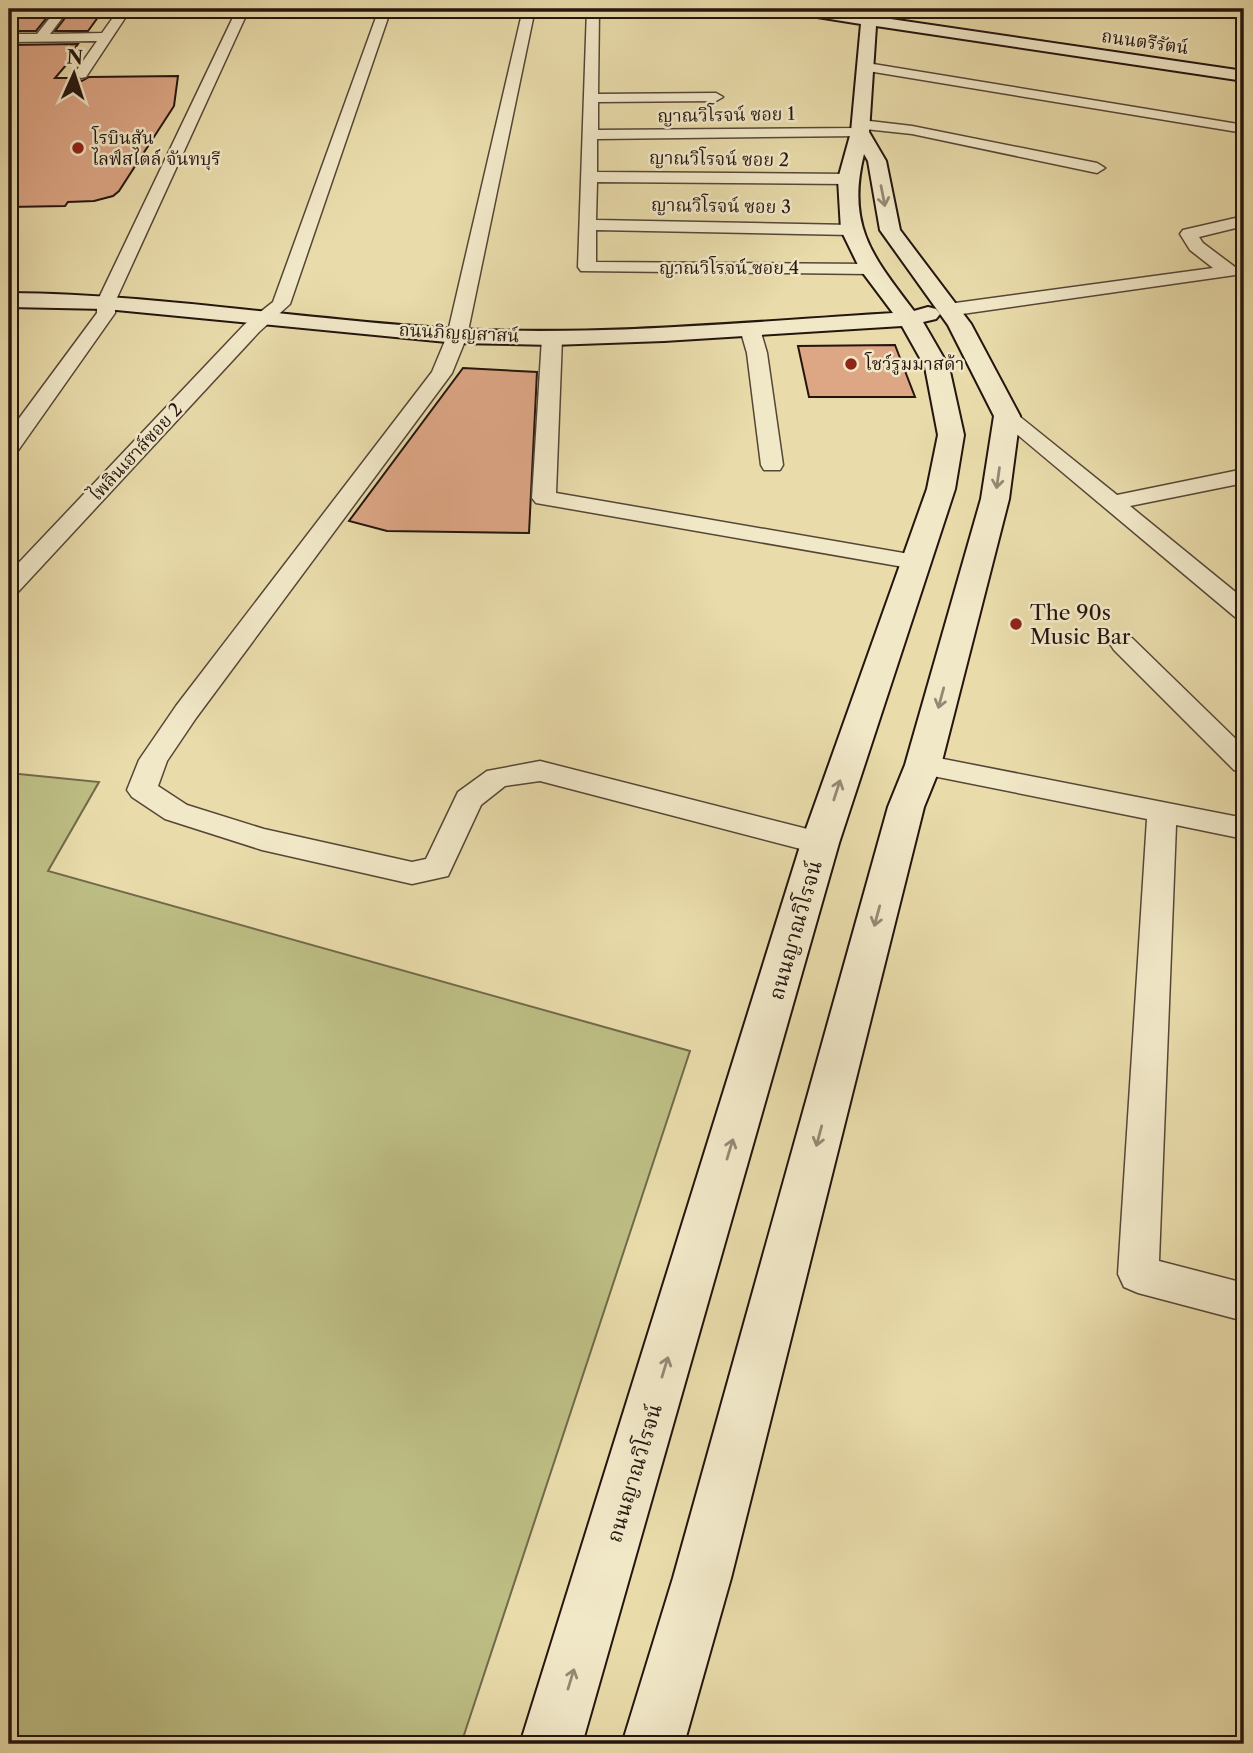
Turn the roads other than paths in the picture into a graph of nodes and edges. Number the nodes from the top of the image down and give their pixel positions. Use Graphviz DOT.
graph roads {
  1 [pos="63,9"];
  2 [pos="125,9"];
  3 [pos="243,9"];
  4 [pos="385,9"];
  5 [pos="529,9"];
  6 [pos="593,9"];
  7 [pos="792,9"];
  8 [pos="848,9"];
  9 [pos="870,14"];
  10 [pos="944,31"];
  11 [pos="41,37"];
  12 [pos="106,37"];
  13 [pos="9,38"];
  14 [pos="876,51"];
  15 [pos="1244,69"];
  16 [pos="80,74"];
  17 [pos="1244,76"];
  18 [pos="716,97"];
  19 [pos="592,98"];
  20 [pos="861,128"];
  21 [pos="1244,129"];
  22 [pos="592,135"];
  23 [pos="1097,168"];
  24 [pos="590,177"];
  25 [pos="848,179"];
  26 [pos="1244,221"];
  27 [pos="589,225"];
  28 [pos="851,230"];
  29 [pos="871,269"];
  30 [pos="9,300"];
  31 [pos="106,302"];
  32 [pos="929,314"];
  33 [pos="264,318"];
  34 [pos="750,329"];
  35 [pos="457,336"];
  36 [pos="552,338"];
  37 [pos="1007,416"];
  38 [pos="9,447"];
  39 [pos="772,465"];
  40 [pos="1244,476"];
  41 [pos="1112,503"];
  42 [pos="915,562"];
  43 [pos="9,587"];
  44 [pos="1244,612"];
  45 [pos="1123,644"];
  46 [pos="1244,763"];
  47 [pos="923,765"];
  48 [pos="1162,812"];
  49 [pos="1244,828"];
  50 [pos="820,843"];
  51 [pos="1244,1302"];
  52 [pos="551,1744"];
  53 [pos="653,1744"];
  1 -- 11 [label="street"];
  2 -- 12 [label="street"];
  3 -- 31 [label="street"];
  4 -- 33 [label="street, ไพลินเฮาส์ซอย 2"];
  5 -- 35 [label="street"];
  6 -- 19 [label="street"];
  7 -- 9 [label="main road, ถนนตรีรัตน์"];
  8 -- 9 [label="main road, ถนนตรีรัตน์"];
  9 -- 10 [label="main road, ถนนตรีรัตน์"];
  9 -- 14 [label="main road, ถนนญาณวิโรจน์"];
  9 -- 15 [label="main road, ถนนตรีรัตน์"];
  10 -- 14 [label="main road"];
  10 -- 17 [label="main road, ถนนตรีรัตน์"];
  11 -- 12 [label="street"];
  11 -- 13 [label="street"];
  12 -- 16 [label="street"];
  14 -- 20 [label="main road, ถนนญาณวิโรจน์"];
  14 -- 21 [label="street"];
  18 -- 19 [label="street"];
  19 -- 22 [label="street"];
  20 -- 22 [label="street, ญาณวิโรจน์ ซอย 1"];
  20 -- 23 [label="street, ญาณวิโรจน์ ซอย 1"];
  20 -- 25 [label="main road, ถนนญาณวิโรจน์"];
  20 -- 32 [label="main road, ถนนญาณวิโรจน์, one-way"];
  22 -- 24 [label="street"];
  24 -- 25 [label="street, ญาณวิโรจน์ ซอย 2"];
  24 -- 27 [label="street"];
  25 -- 28 [label="main road, ถนนญาณวิโรจน์"];
  26 -- 32 [label="street"];
  27 -- 28 [label="street, ญาณวิโรจน์ ซอย 3"];
  27 -- 29 [label="street, ญาณวิโรจน์ ซอย 4"];
  28 -- 29 [label="main road, ถนนญาณวิโรจน์"];
  29 -- 32 [label="main road, ถนนญาณวิโรจน์"];
  30 -- 31 [label="main road, ถนนภิญญสาสน์"];
  31 -- 33 [label="main road, ถนนภิญญสาสน์"];
  31 -- 38 [label="street"];
  32 -- 34 [label="main road, ถนนภิญญสาสน์"];
  32 -- 37 [label="main road, ถนนญาณวิโรจน์"];
  32 -- 42 [label="main road, ถนนญาณวิโรจน์"];
  33 -- 35 [label="main road, ถนนภิญญสาสน์"];
  33 -- 43 [label="street, ไพลินเฮาส์ซอย 2"];
  34 -- 36 [label="main road, ถนนภิญญสาสน์"];
  34 -- 39 [label="street"];
  35 -- 36 [label="main road, ถนนภิญญสาสน์"];
  35 -- 50 [label="street"];
  36 -- 42 [label="street"];
  37 -- 41 [label="street"];
  37 -- 47 [label="main road, one-way"];
  40 -- 41 [label="street"];
  41 -- 44 [label="street"];
  50 -- 42 [label="main road, ถนนญาณวิโรจน์, one-way"];
  45 -- 46 [label="street"];
  47 -- 48 [label="street"];
  47 -- 53 [label="main road, one-way"];
  48 -- 49 [label="street"];
  48 -- 51 [label="street"];
  52 -- 50 [label="main road, ถนนญาณวิโรจน์, one-way"];
}
